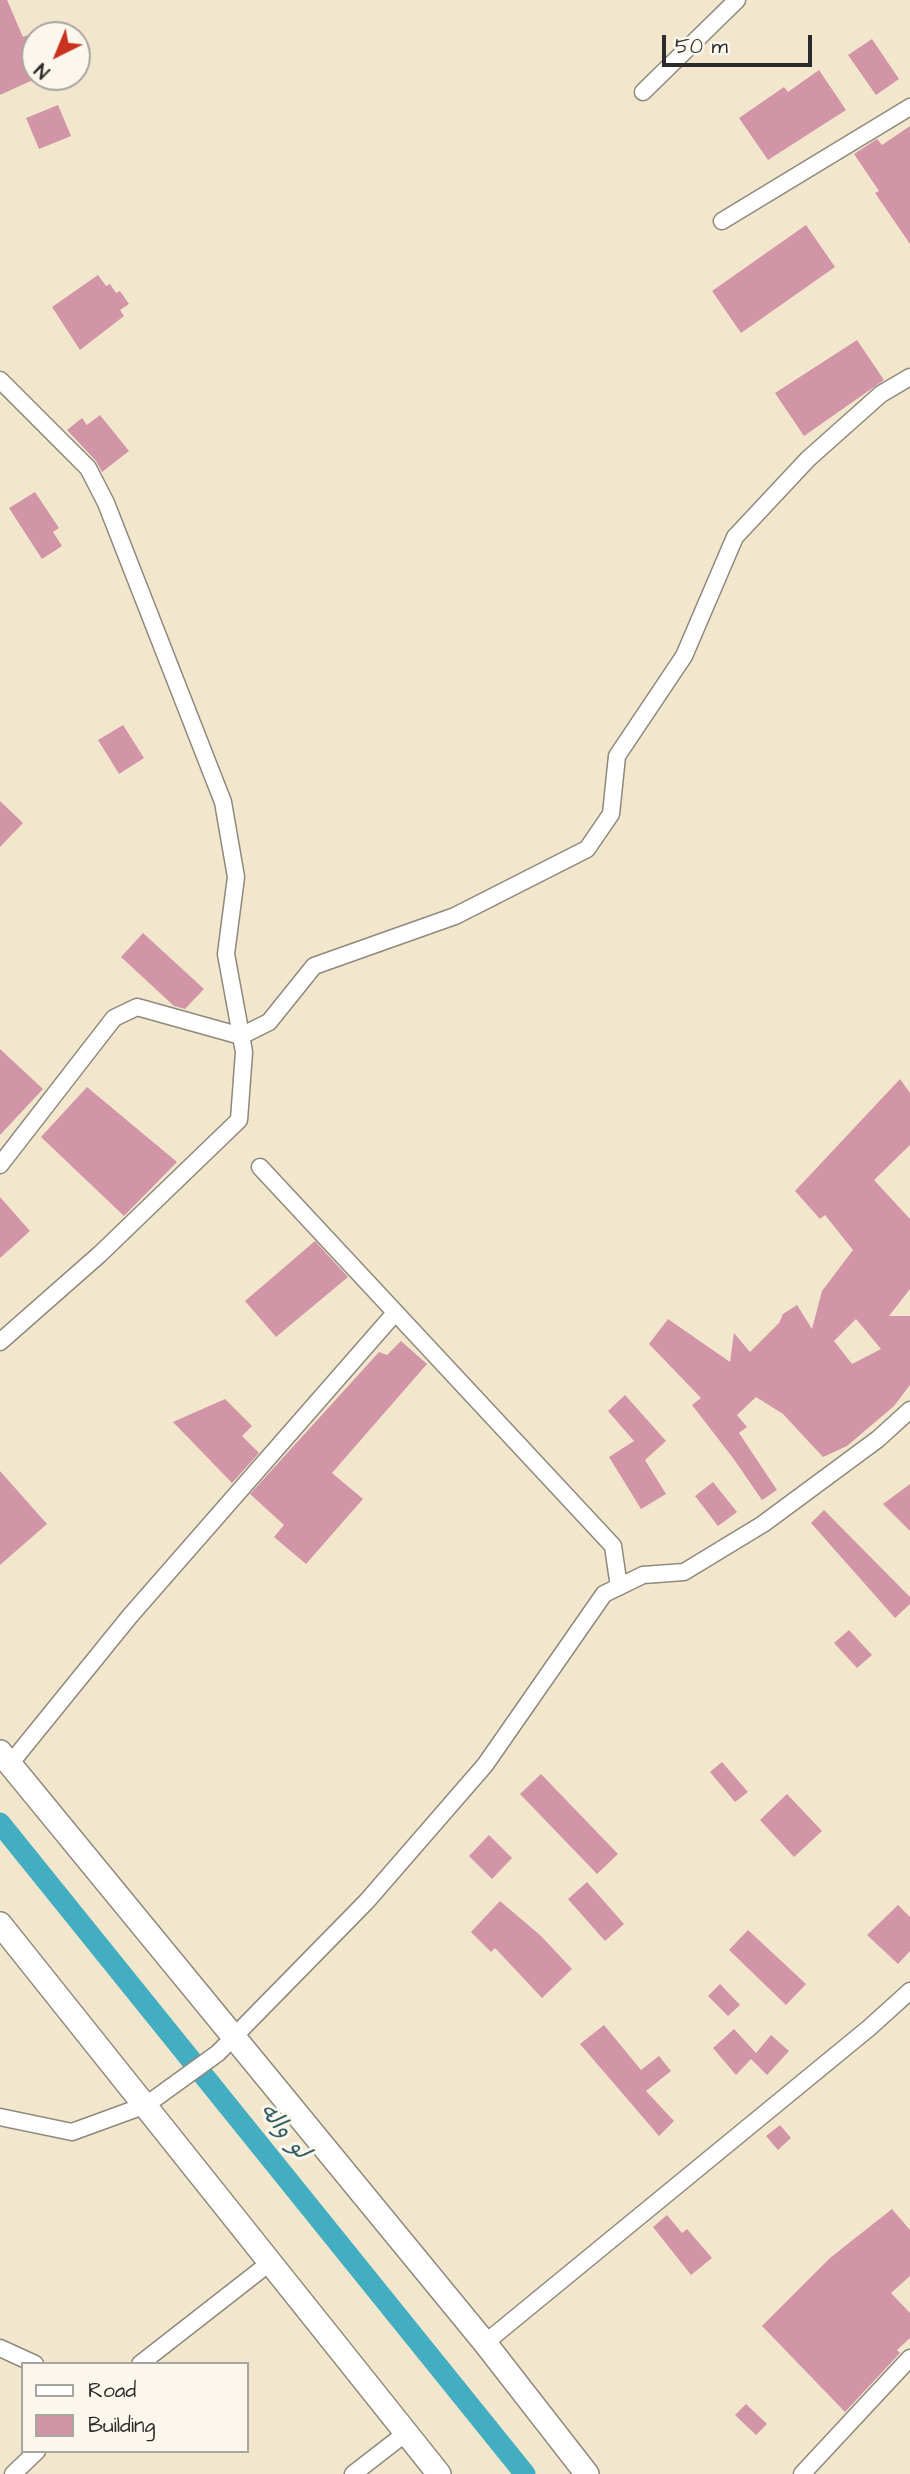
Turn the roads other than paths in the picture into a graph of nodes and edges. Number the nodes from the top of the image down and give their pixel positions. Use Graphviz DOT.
graph roads {
  1 [pos="737,0"];
  2 [pos="643,92"];
  3 [pos="910,107"];
  4 [pos="722,220"];
  5 [pos="910,377"];
  6 [pos="0,380"];
  7 [pos="241,1036"];
  8 [pos="0,1165"];
  9 [pos="260,1167"];
  10 [pos="395,1313"];
  11 [pos="0,1342"];
  12 [pos="910,1410"];
  13 [pos="619,1587"];
  14 [pos="5,1758"];
  15 [pos="0,1924"];
  16 [pos="910,1991"];
  17 [pos="234,2036"];
  18 [pos="152,2101"];
  19 [pos="0,2117"];
  20 [pos="272,2262"];
  21 [pos="485,2343"];
  22 [pos="0,2348"];
  23 [pos="910,2358"];
  24 [pos="31,2362"];
  25 [pos="143,2362"];
  26 [pos="406,2433"];
  27 [pos="35,2453"];
  28 [pos="13,2474"];
  29 [pos="354,2474"];
  30 [pos="439,2474"];
  31 [pos="587,2474"];
  32 [pos="802,2474"];
  1 -- 2 [label="street"];
  3 -- 4 [label="street"];
  5 -- 7 [label="street"];
  6 -- 7 [label="street"];
  7 -- 8 [label="street"];
  7 -- 11 [label="street"];
  9 -- 10 [label="street"];
  10 -- 13 [label="street"];
  10 -- 14 [label="street"];
  12 -- 13 [label="street"];
  13 -- 17 [label="street"];
  14 -- 17 [label="street"];
  15 -- 18 [label="street"];
  16 -- 21 [label="street"];
  17 -- 18 [label="street"];
  17 -- 21 [label="street"];
  18 -- 19 [label="street"];
  18 -- 20 [label="street"];
  20 -- 25 [label="street"];
  20 -- 26 [label="street"];
  21 -- 31 [label="street"];
  22 -- 24 [label="street"];
  23 -- 32 [label="street"];
  26 -- 29 [label="street"];
  26 -- 30 [label="street"];
  27 -- 28 [label="street"];
}
